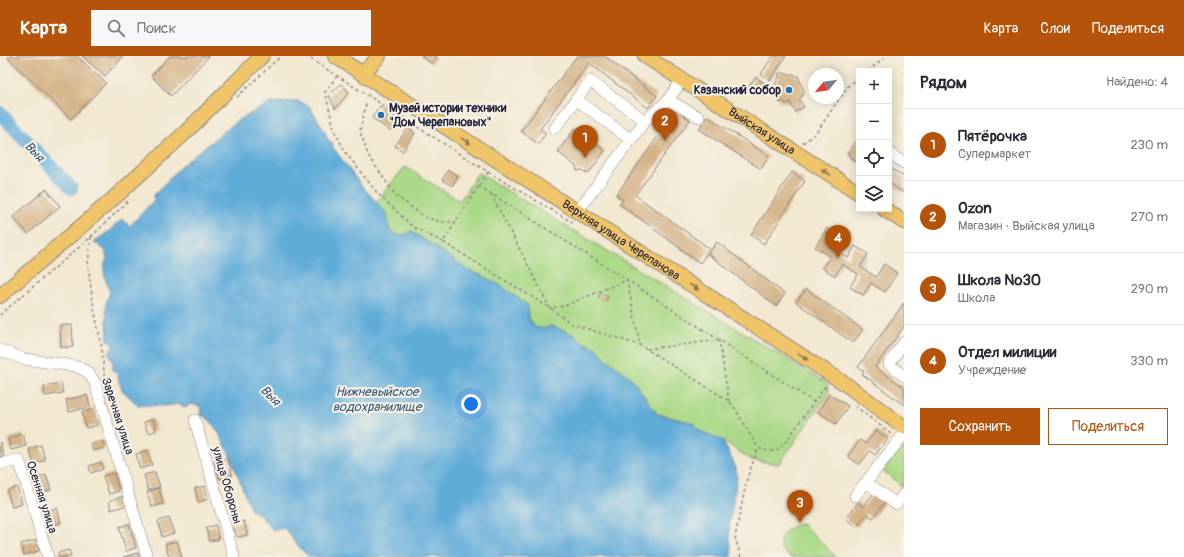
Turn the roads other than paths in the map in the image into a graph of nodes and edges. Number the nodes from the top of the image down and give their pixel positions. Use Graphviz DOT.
graph roads {
  1 [pos="262,56"];
  2 [pos="335,56"];
  3 [pos="379,56"];
  4 [pos="645,56"];
  5 [pos="363,74"];
  6 [pos="682,80"];
  7 [pos="576,99"];
  8 [pos="668,100"];
  9 [pos="699,117"];
  10 [pos="645,121"];
  11 [pos="555,128"];
  12 [pos="632,140"];
  13 [pos="892,154"];
  14 [pos="904,163"];
  15 [pos="856,191"];
  16 [pos="889,212"];
  17 [pos="576,218"];
  18 [pos="904,222"];
  19 [pos="0,296"];
  20 [pos="904,342"];
  21 [pos="0,350"];
  22 [pos="904,376"];
  23 [pos="195,420"];
  24 [pos="904,427"];
  25 [pos="901,438"];
  26 [pos="0,464"];
  27 [pos="866,482"];
  28 [pos="904,494"];
  29 [pos="855,496"];
  30 [pos="48,557"];
  31 [pos="147,557"];
  32 [pos="234,557"];
  1 -- 19 [label="main road"];
  2 -- 5 [label="main road, Верхняя улица Черепанова"];
  3 -- 5 [label="main road"];
  4 -- 6 [label="main road, Выйская улица"];
  5 -- 17 [label="main road, Верхняя улица Черепанова, one-way"];
  6 -- 8 [label="street"];
  15 -- 6 [label="main road, Выйская улица, one-way"];
  7 -- 10 [label="street"];
  7 -- 11 [label="street"];
  7 -- 12 [label="street"];
  8 -- 9 [label="street"];
  8 -- 10 [label="street"];
  10 -- 12 [label="street"];
  12 -- 17 [label="street"];
  13 -- 14 [label="street"];
  16 -- 18 [label="main road"];
  17 -- 24 [label="main road, Верхняя улица Черепанова, one-way"];
  20 -- 22 [label="street"];
  21 -- 31 [label="street, Заречная улица"];
  23 -- 32 [label="street, улица Обороны"];
  25 -- 27 [label="street"];
  26 -- 30 [label="street, Осенняя улица"];
  27 -- 28 [label="street"];
  27 -- 29 [label="street"];
}
